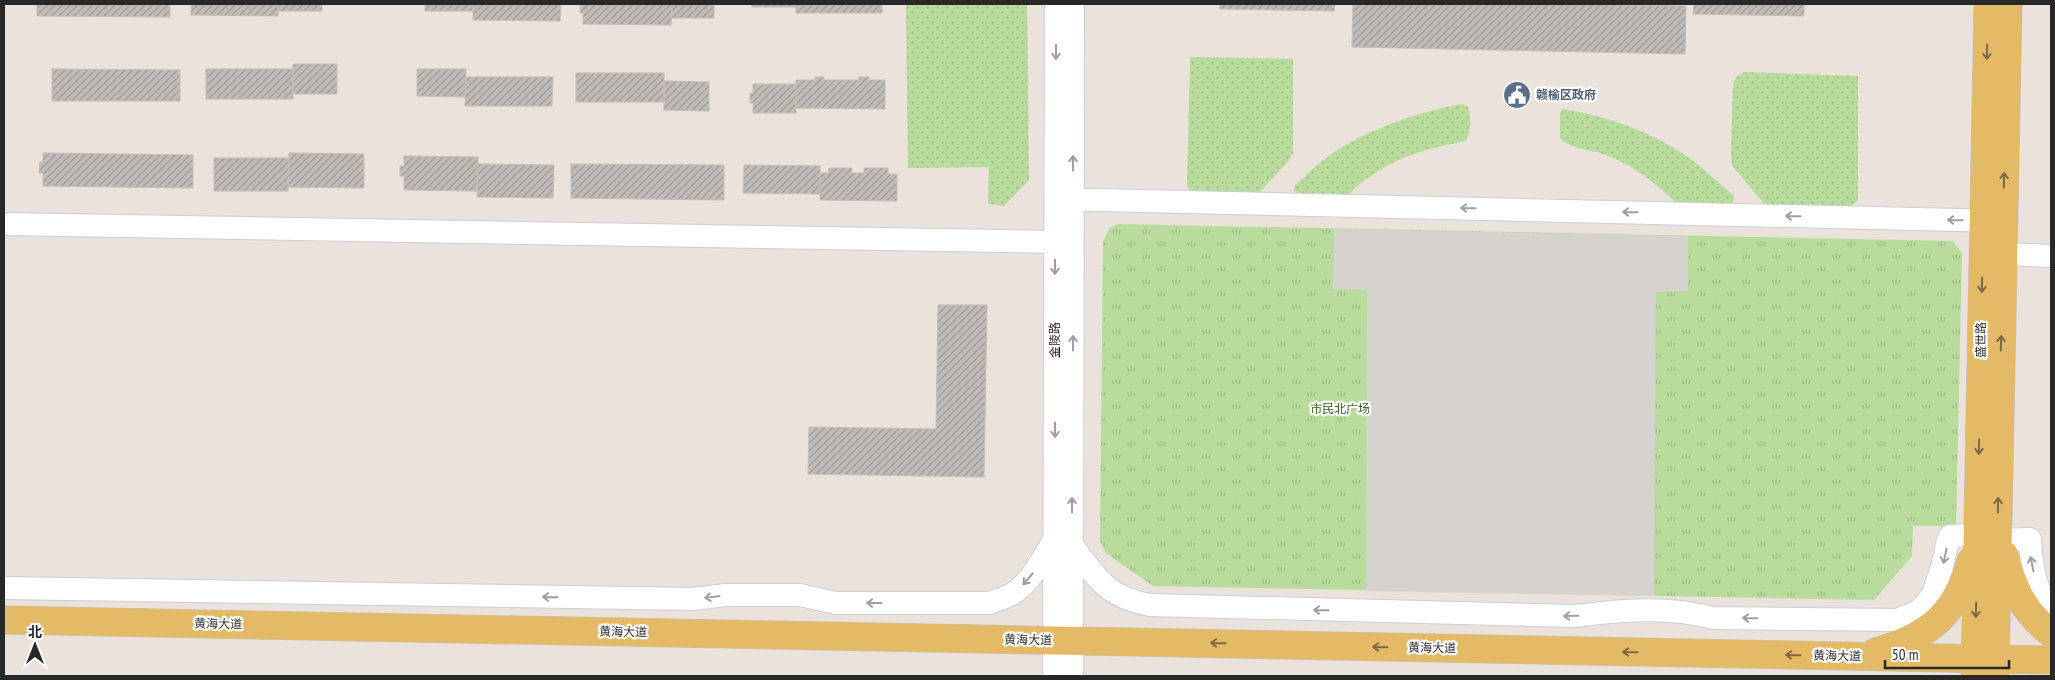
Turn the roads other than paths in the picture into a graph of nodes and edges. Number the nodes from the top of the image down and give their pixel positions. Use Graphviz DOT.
graph roads {
  1 [pos="1056,4"];
  2 [pos="1074,4"];
  3 [pos="1988,4"];
  4 [pos="2008,4"];
  5 [pos="1064,207"];
  6 [pos="4,224"];
  7 [pos="1996,233"];
  8 [pos="1055,242"];
  9 [pos="2051,256"];
  10 [pos="1992,536"];
  11 [pos="1063,542"];
  12 [pos="4,588"];
  13 [pos="2051,608"];
  14 [pos="4,620"];
  15 [pos="2051,633"];
  16 [pos="1063,640"];
  17 [pos="1860,656"];
  18 [pos="2051,660"];
  19 [pos="1985,667"];
  20 [pos="1054,676"];
  21 [pos="1072,676"];
  1 -- 5 [label="street, 金陵路, one-way"];
  5 -- 2 [label="street, 金陵路, one-way"];
  3 -- 7 [label="main road, 盛世路, one-way"];
  7 -- 4 [label="main road, 盛世路, one-way"];
  5 -- 7 [label="street"];
  5 -- 8 [label="street, 金陵路"];
  11 -- 5 [label="street, 金陵路, one-way"];
  6 -- 8 [label="street"];
  7 -- 9 [label="street"];
  7 -- 10 [label="main road, 盛世路"];
  8 -- 11 [label="street, 金陵路, one-way"];
  10 -- 11 [label="street, one-way"];
  13 -- 10 [label="street, one-way"];
  10 -- 15 [label="main road"];
  10 -- 17 [label="main road"];
  10 -- 19 [label="main road, 盛世路"];
  11 -- 12 [label="street, one-way"];
  11 -- 16 [label="street, 金陵路"];
  14 -- 16 [label="main road, 黄海大道"];
  17 -- 16 [label="main road, 黄海大道, one-way"];
  16 -- 20 [label="street, 金陵路"];
  16 -- 21 [label="street, 金陵路"];
  17 -- 19 [label="main road, 黄海大道"];
  18 -- 19 [label="main road, 黄海大道"];
}
